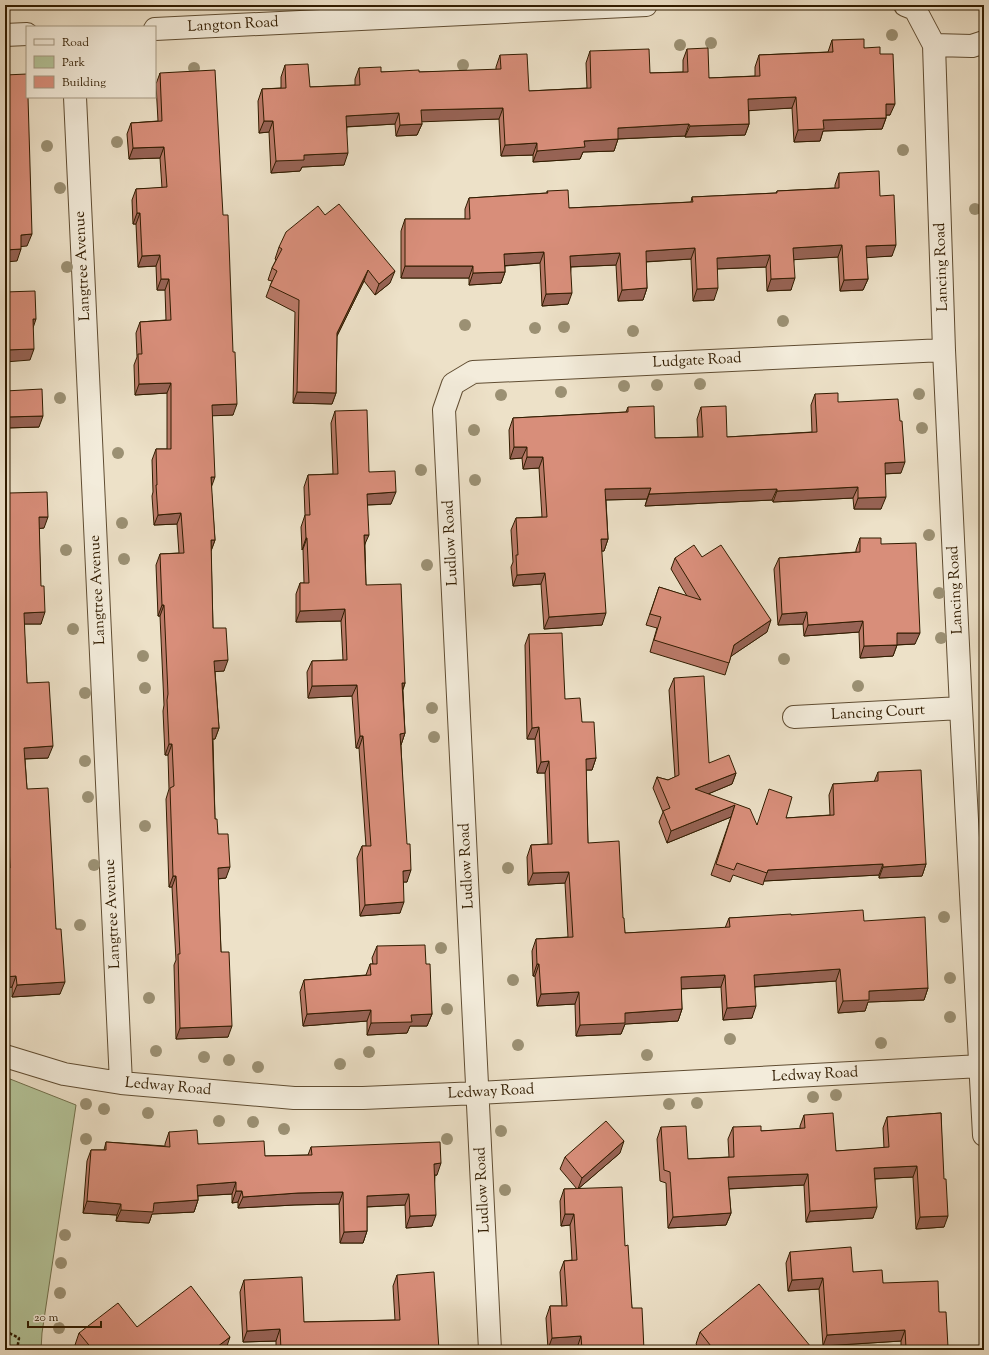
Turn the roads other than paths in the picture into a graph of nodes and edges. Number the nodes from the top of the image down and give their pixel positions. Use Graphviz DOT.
graph roads {
  1 [pos="646,5"];
  2 [pos="915,6"];
  3 [pos="156,29"];
  4 [pos="26,34"];
  5 [pos="5,35"];
  6 [pos="984,42"];
  7 [pos="934,45"];
  8 [pos="75,98"];
  9 [pos="944,350"];
  10 [pos="453,384"];
  11 [pos="961,708"];
  12 [pos="794,717"];
  13 [pos="5,1056"];
  14 [pos="981,1066"];
  15 [pos="121,1083"];
  16 [pos="478,1093"];
  17 [pos="984,1135"];
  18 [pos="490,1350"];
  1 -- 3 [label="street, Langton Road"];
  2 -- 7 [label="street, Lancing Road"];
  4 -- 5 [label="street"];
  6 -- 7 [label="street"];
  7 -- 9 [label="street, Lancing Road"];
  8 -- 15 [label="street, Langtree Avenue"];
  9 -- 10 [label="street, Ludgate Road"];
  9 -- 11 [label="street, Lancing Road"];
  10 -- 16 [label="street, Ludlow Road"];
  11 -- 12 [label="street, Lancing Court"];
  11 -- 14 [label="street, Lancing Road"];
  13 -- 15 [label="street, Ledway Road"];
  14 -- 16 [label="street, Ledway Road"];
  14 -- 17 [label="street, Lancing Road"];
  15 -- 16 [label="street, Ledway Road"];
  16 -- 18 [label="street, Ludlow Road"];
}
